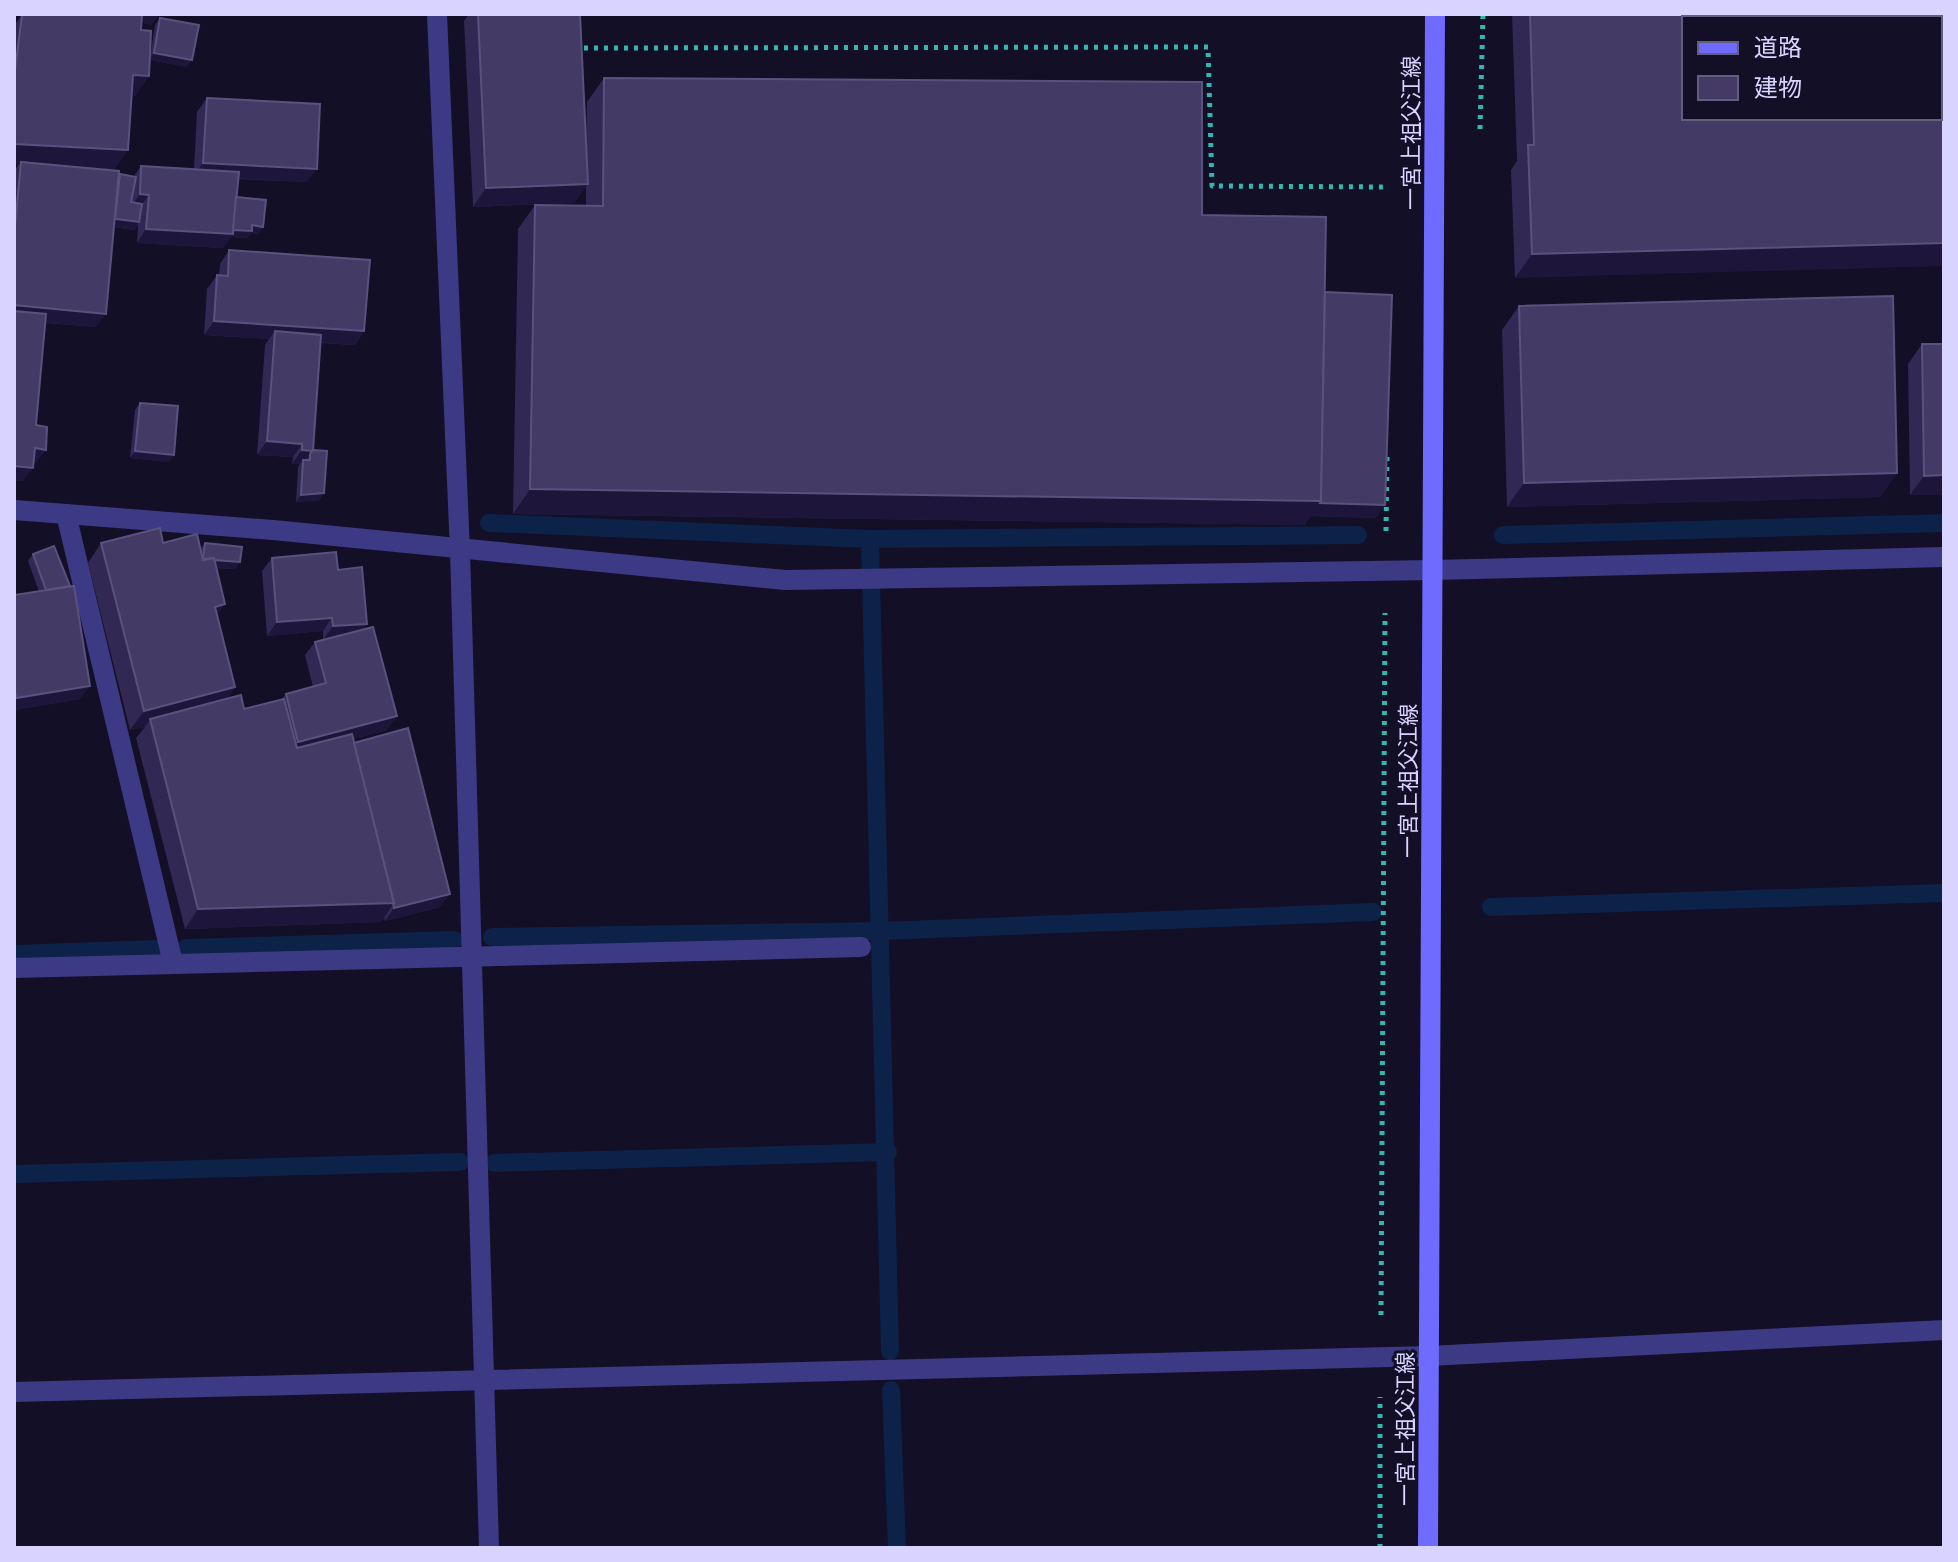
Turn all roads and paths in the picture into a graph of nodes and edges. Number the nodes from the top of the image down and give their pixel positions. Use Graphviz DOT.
graph roads {
  1 [pos="437,14"];
  2 [pos="1435,14"];
  3 [pos="584,48"];
  4 [pos="1389,171"];
  5 [pos="1389,187"];
  6 [pos="1389,203"];
  7 [pos="1387,448"];
  8 [pos="14,510"];
  9 [pos="66,514"];
  10 [pos="460,551"];
  11 [pos="1944,557"];
  12 [pos="1433,570"];
  13 [pos="1386,571"];
  14 [pos="861,947"];
  15 [pos="472,956"];
  16 [pos="173,963"];
  17 [pos="14,968"];
  18 [pos="1944,1330"];
  19 [pos="1381,1356"];
  20 [pos="1429,1356"];
  21 [pos="483,1380"];
  22 [pos="14,1392"];
  23 [pos="489,1548"];
  24 [pos="1380,1548"];
  25 [pos="1428,1548"];
  1 -- 10 [label="street"];
  2 -- 12 [label="main road, 一宮上祖父江線"];
  3 -- 5 [label="path"];
  4 -- 5 [label="path"];
  5 -- 6 [label="path"];
  7 -- 13 [label="path"];
  8 -- 9 [label="street"];
  9 -- 10 [label="street"];
  9 -- 16 [label="street"];
  10 -- 13 [label="street"];
  10 -- 15 [label="street"];
  11 -- 12 [label="street"];
  12 -- 13 [label="street"];
  12 -- 20 [label="main road, 一宮上祖父江線"];
  13 -- 19 [label="path"];
  14 -- 15 [label="street"];
  15 -- 16 [label="street"];
  15 -- 21 [label="street"];
  16 -- 17 [label="street"];
  18 -- 20 [label="street"];
  19 -- 20 [label="street"];
  19 -- 21 [label="street"];
  19 -- 24 [label="path"];
  20 -- 25 [label="main road, 一宮上祖父江線"];
  21 -- 22 [label="street"];
  21 -- 23 [label="street"];
}
